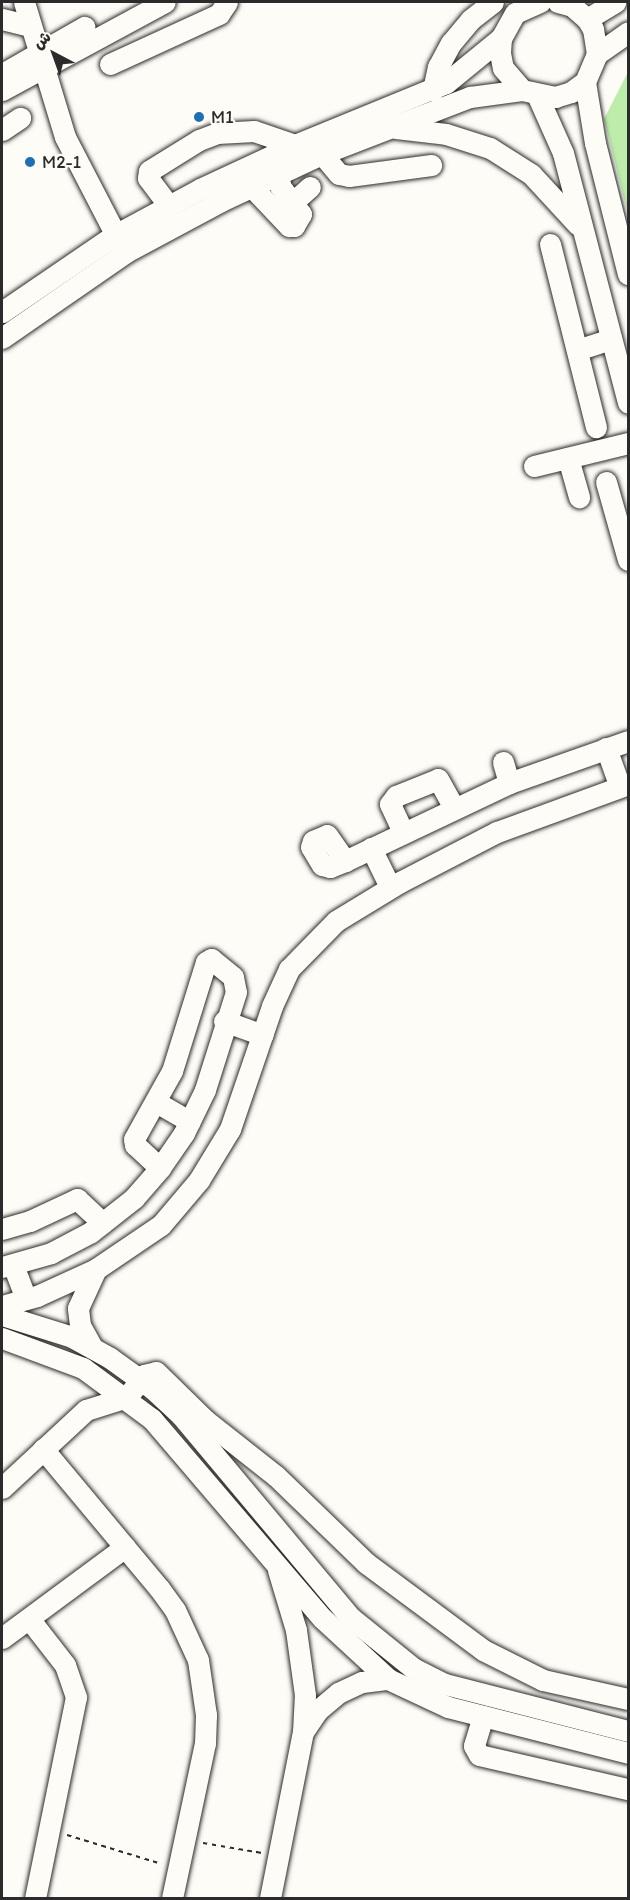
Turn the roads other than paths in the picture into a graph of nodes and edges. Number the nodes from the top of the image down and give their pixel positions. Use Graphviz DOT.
graph roads {
  1 [pos="4,2"];
  2 [pos="24,2"];
  3 [pos="138,2"];
  4 [pos="165,2"];
  5 [pos="226,2"];
  6 [pos="493,2"];
  7 [pos="540,2"];
  8 [pos="561,2"];
  9 [pos="615,2"];
  10 [pos="518,7"];
  11 [pos="2,12"];
  12 [pos="2,19"];
  13 [pos="587,19"];
  14 [pos="30,26"];
  15 [pos="628,32"];
  16 [pos="501,38"];
  17 [pos="597,54"];
  18 [pos="39,59"];
  19 [pos="110,64"];
  20 [pos="2,74"];
  21 [pos="585,82"];
  22 [pos="2,90"];
  23 [pos="433,90"];
  24 [pos="530,94"];
  25 [pos="20,118"];
  26 [pos="392,127"];
  27 [pos="2,130"];
  28 [pos="295,145"];
  29 [pos="330,150"];
  30 [pos="431,165"];
  31 [pos="279,174"];
  32 [pos="252,187"];
  33 [pos="310,187"];
  34 [pos="292,203"];
  35 [pos="169,206"];
  36 [pos="583,231"];
  37 [pos="121,243"];
  38 [pos="550,244"];
  39 [pos="628,274"];
  40 [pos="2,312"];
  41 [pos="2,338"];
  42 [pos="612,343"];
  43 [pos="578,354"];
  44 [pos="628,403"];
  45 [pos="596,427"];
  46 [pos="628,443"];
  47 [pos="568,458"];
  48 [pos="534,466"];
  49 [pos="606,483"];
  50 [pos="579,497"];
  51 [pos="622,513"];
  52 [pos="628,560"];
  53 [pos="619,744"];
  54 [pos="503,762"];
  55 [pos="628,767"];
  56 [pos="509,783"];
  57 [pos="624,785"];
  58 [pos="453,808"];
  59 [pos="403,832"];
  60 [pos="376,845"];
  61 [pos="345,861"];
  62 [pos="395,884"];
  63 [pos="223,1028"];
  64 [pos="261,1042"];
  65 [pos="156,1102"];
  66 [pos="190,1122"];
  67 [pos="160,1168"];
  68 [pos="103,1223"];
  69 [pos="2,1229"];
  70 [pos="12,1265"];
  71 [pos="96,1269"];
  72 [pos="32,1298"];
  73 [pos="2,1306"];
  74 [pos="2,1315"];
  75 [pos="2,1338"];
  76 [pos="92,1347"];
  77 [pos="96,1376"];
  78 [pos="140,1380"];
  79 [pos="127,1397"];
  80 [pos="80,1416"];
  81 [pos="43,1449"];
  82 [pos="2,1488"];
  83 [pos="125,1547"];
  84 [pos="275,1562"];
  85 [pos="30,1620"];
  86 [pos="2,1638"];
  87 [pos="388,1679"];
  88 [pos="628,1700"];
  89 [pos="483,1716"];
  90 [pos="628,1731"];
  91 [pos="303,1732"];
  92 [pos="628,1753"];
  93 [pos="628,1789"];
  94 [pos="35,1899"];
  95 [pos="172,1899"];
  96 [pos="270,1899"];
  1 -- 11 [label="street"];
  2 -- 14 [label="street"];
  3 -- 18 [label="street"];
  4 -- 18 [label="street"];
  5 -- 19 [label="street"];
  6 -- 23 [label="street"];
  7 -- 10 [label="street"];
  8 -- 13 [label="street"];
  9 -- 13 [label="street"];
  10 -- 16 [label="street"];
  12 -- 14 [label="street"];
  13 -- 17 [label="street"];
  14 -- 18 [label="street"];
  15 -- 17 [label="street"];
  16 -- 23 [label="street"];
  16 -- 24 [label="street"];
  17 -- 21 [label="street"];
  18 -- 20 [label="street"];
  18 -- 22 [label="street"];
  18 -- 37 [label="street"];
  21 -- 24 [label="street"];
  21 -- 39 [label="street"];
  23 -- 28 [label="street"];
  24 -- 26 [label="street"];
  24 -- 36 [label="street"];
  25 -- 27 [label="street"];
  26 -- 29 [label="street"];
  26 -- 36 [label="street"];
  28 -- 35 [label="street"];
  28 -- 35 [label="street"];
  29 -- 30 [label="street"];
  29 -- 31 [label="street"];
  31 -- 32 [label="street"];
  31 -- 34 [label="street"];
  32 -- 34 [label="street"];
  32 -- 37 [label="street"];
  33 -- 34 [label="street"];
  35 -- 37 [label="street"];
  36 -- 42 [label="street"];
  37 -- 40 [label="street"];
  37 -- 41 [label="street"];
  38 -- 43 [label="street"];
  42 -- 43 [label="street"];
  42 -- 44 [label="street"];
  43 -- 45 [label="street"];
  46 -- 47 [label="street"];
  47 -- 48 [label="street"];
  47 -- 50 [label="street"];
  49 -- 51 [label="street"];
  51 -- 52 [label="street"];
  53 -- 55 [label="street"];
  53 -- 56 [label="street"];
  53 -- 57 [label="street"];
  54 -- 56 [label="street"];
  56 -- 58 [label="street"];
  57 -- 62 [label="street"];
  58 -- 59 [label="street"];
  58 -- 59 [label="street"];
  59 -- 60 [label="street"];
  60 -- 61 [label="street"];
  60 -- 62 [label="street"];
  62 -- 64 [label="street"];
  63 -- 64 [label="street"];
  63 -- 65 [label="street"];
  63 -- 66 [label="street"];
  64 -- 71 [label="street"];
  65 -- 66 [label="street"];
  65 -- 67 [label="street"];
  66 -- 67 [label="street"];
  67 -- 68 [label="street"];
  68 -- 69 [label="street"];
  68 -- 70 [label="street"];
  70 -- 72 [label="street"];
  71 -- 72 [label="street"];
  71 -- 76 [label="street"];
  72 -- 73 [label="street"];
  74 -- 76 [label="street"];
  75 -- 77 [label="street"];
  76 -- 78 [label="street"];
  77 -- 79 [label="street"];
  77 -- 80 [label="street"];
  78 -- 79 [label="street"];
  78 -- 88 [label="street"];
  78 -- 90 [label="street"];
  79 -- 80 [label="street"];
  79 -- 84 [label="street"];
  80 -- 81 [label="street"];
  81 -- 82 [label="street"];
  81 -- 83 [label="street"];
  83 -- 85 [label="street"];
  83 -- 95 [label="street"];
  84 -- 87 [label="street"];
  84 -- 91 [label="street"];
  85 -- 86 [label="street"];
  85 -- 94 [label="street"];
  87 -- 89 [label="street"];
  87 -- 91 [label="street"];
  89 -- 92 [label="street"];
  89 -- 93 [label="street"];
  91 -- 96 [label="street"];
}
